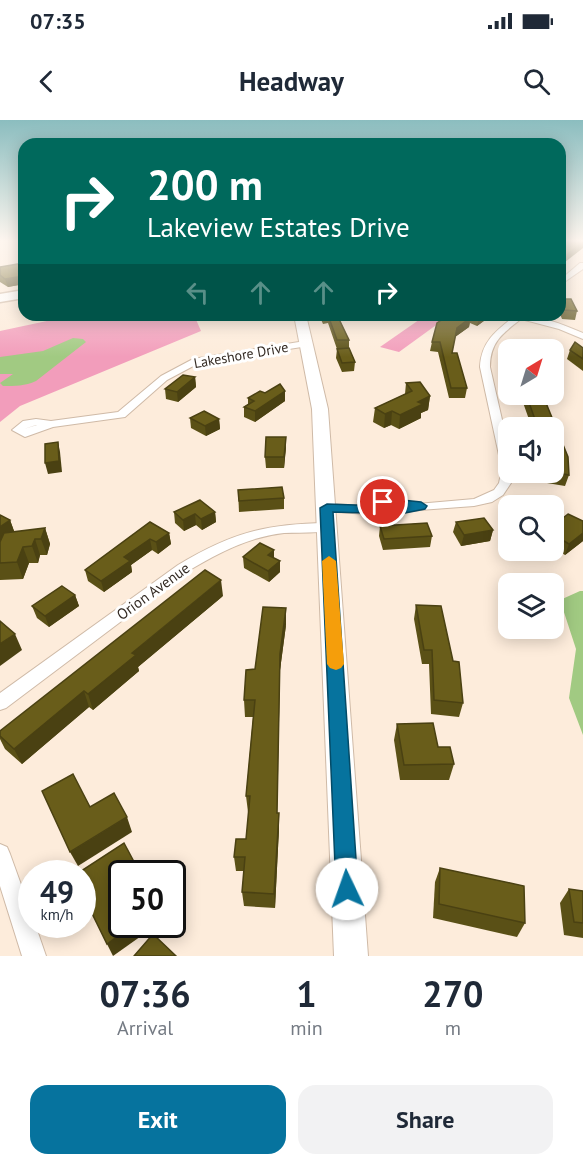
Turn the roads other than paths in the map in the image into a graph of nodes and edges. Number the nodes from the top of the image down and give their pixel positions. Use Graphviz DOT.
graph roads {
  1 [pos="18,295"];
  2 [pos="0,298"];
  3 [pos="301,321"];
  4 [pos="515,321"];
  5 [pos="540,321"];
  6 [pos="583,336"];
  7 [pos="305,344"];
  8 [pos="51,424"];
  9 [pos="327,512"];
  10 [pos="0,703"];
  11 [pos="0,854"];
  12 [pos="34,956"];
  13 [pos="351,956"];
  1 -- 2 [label="main road"];
  3 -- 7 [label="main road"];
  4 -- 9 [label="street, Orion Avenue"];
  5 -- 6 [label="street"];
  7 -- 8 [label="street, Lakeshore Drive"];
  7 -- 9 [label="main road"];
  9 -- 10 [label="street, Orion Avenue"];
  9 -- 13 [label="main road"];
  11 -- 12 [label="street"];
}
